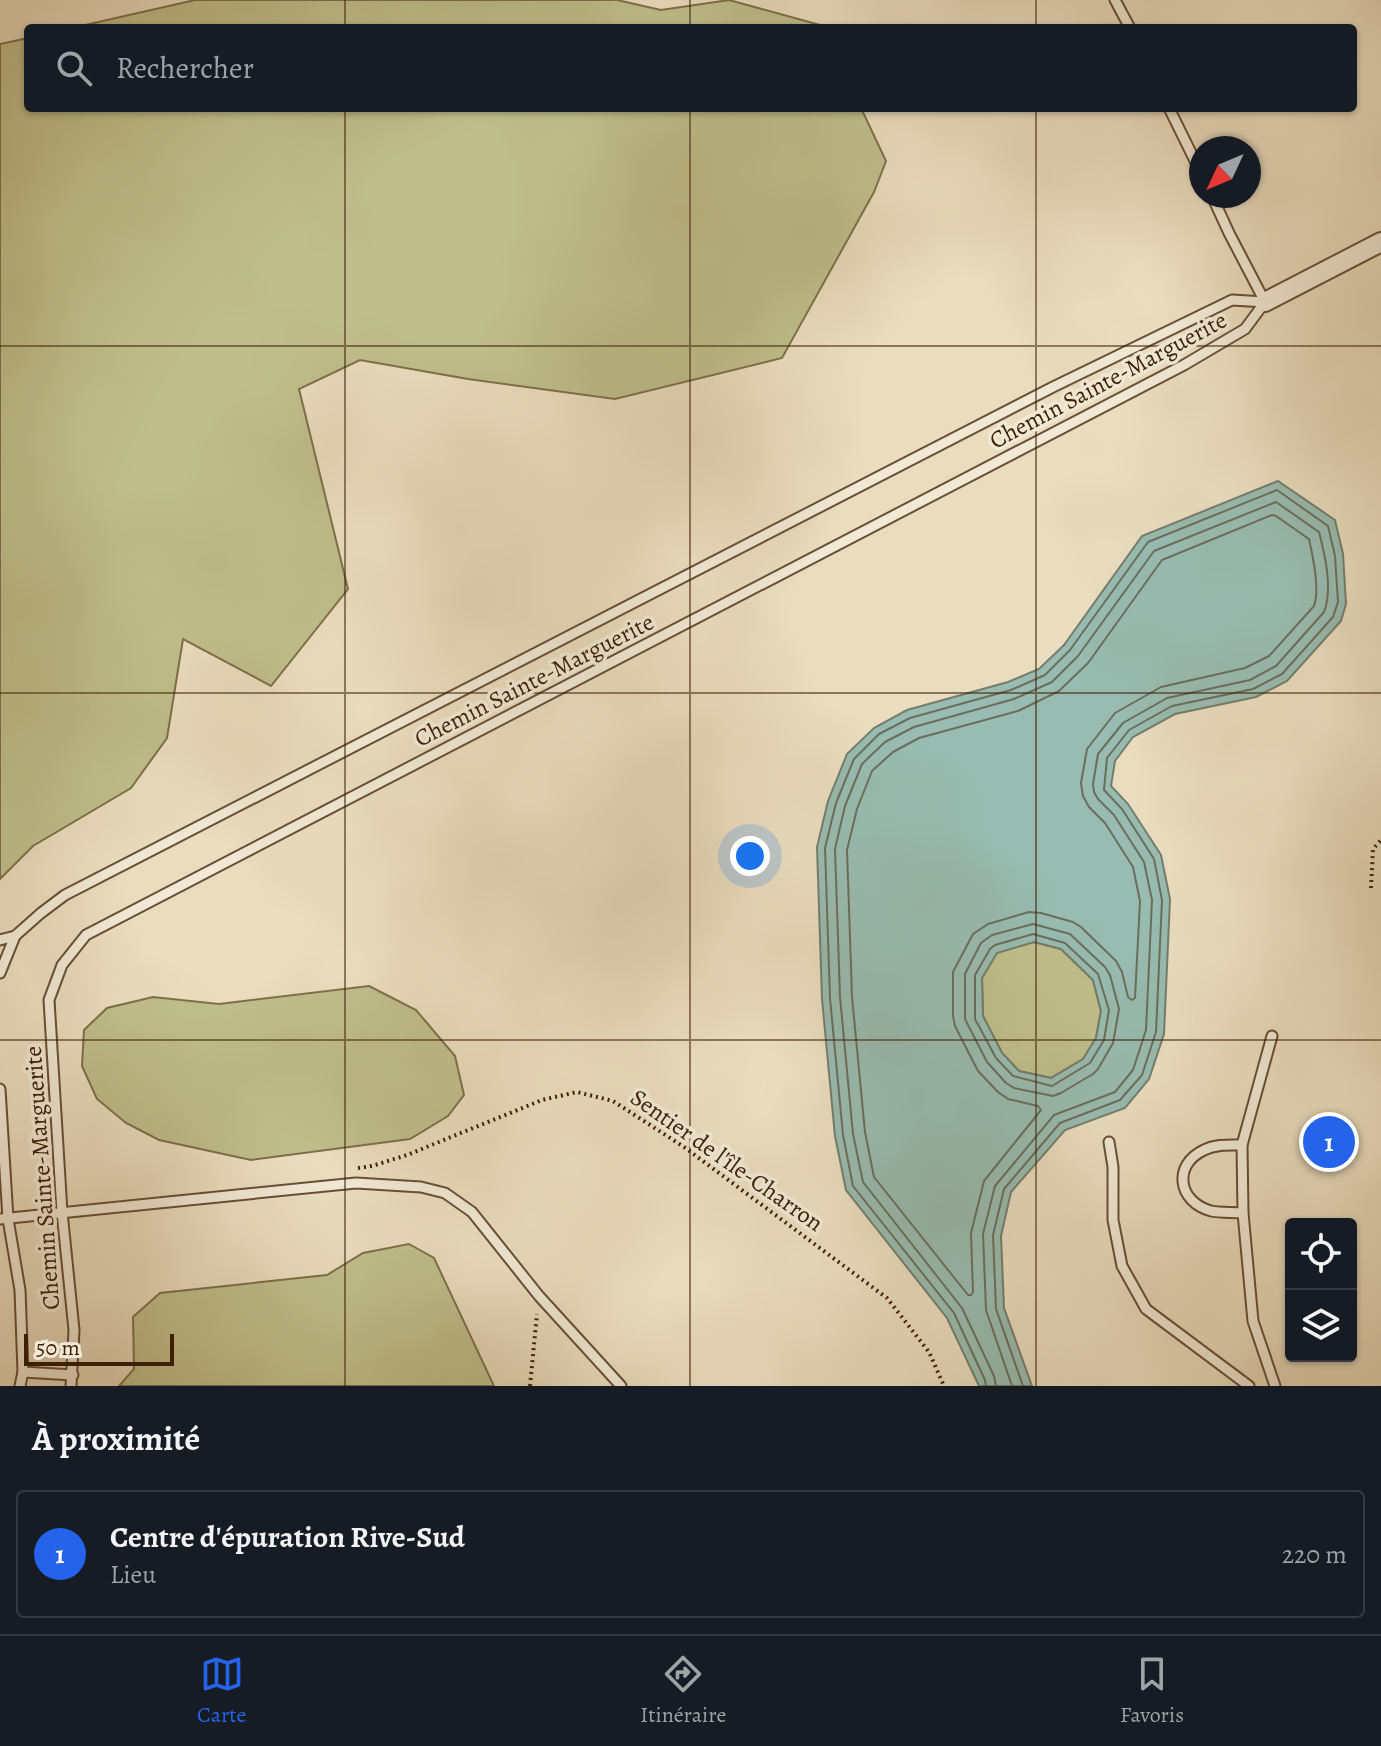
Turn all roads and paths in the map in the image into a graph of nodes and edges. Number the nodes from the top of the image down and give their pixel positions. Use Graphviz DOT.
graph roads {
  1 [pos="1115,0"];
  2 [pos="1128,24"];
  3 [pos="1171,112"];
  4 [pos="1189,149"];
  5 [pos="1218,208"];
  6 [pos="1381,242"];
  7 [pos="1265,302"];
  8 [pos="1381,840"];
  9 [pos="1371,888"];
  10 [pos="15,936"];
  11 [pos="0,940"];
  12 [pos="0,973"];
  13 [pos="1272,1036"];
  14 [pos="0,1089"];
  15 [pos="1109,1142"];
  16 [pos="1242,1145"];
  17 [pos="356,1168"];
  18 [pos="62,1212"];
  19 [pos="1243,1213"];
  20 [pos="4,1219"];
  21 [pos="539,1296"];
  22 [pos="23,1372"];
  23 [pos="72,1381"];
  24 [pos="20,1386"];
  25 [pos="530,1386"];
  26 [pos="621,1386"];
  27 [pos="944,1386"];
  28 [pos="1249,1386"];
  29 [pos="1275,1386"];
  1 -- 2 [label="lane"];
  3 -- 4 [label="lane"];
  5 -- 7 [label="lane"];
  6 -- 7 [label="street"];
  7 -- 10 [label="lane, Chemin Sainte-Marguerite"];
  7 -- 18 [label="lane, Chemin Sainte-Marguerite"];
  8 -- 9 [label="path"];
  10 -- 11 [label="lane"];
  10 -- 12 [label="lane, Chemin Sainte-Marguerite"];
  13 -- 16 [label="lane"];
  14 -- 20 [label="lane, Chemin Sainte-Marguerite"];
  15 -- 28 [label="lane"];
  16 -- 19 [label="lane"];
  16 -- 19 [label="lane"];
  17 -- 27 [label="path, Sentier de l'île-Charron"];
  18 -- 20 [label="lane"];
  18 -- 21 [label="lane"];
  18 -- 23 [label="lane, Chemin Sainte-Marguerite"];
  19 -- 29 [label="lane"];
  20 -- 22 [label="lane, Chemin Sainte-Marguerite"];
  21 -- 25 [label="path"];
  21 -- 26 [label="lane"];
  22 -- 23 [label="lane"];
  22 -- 24 [label="lane, Chemin Sainte-Marguerite"];
}
